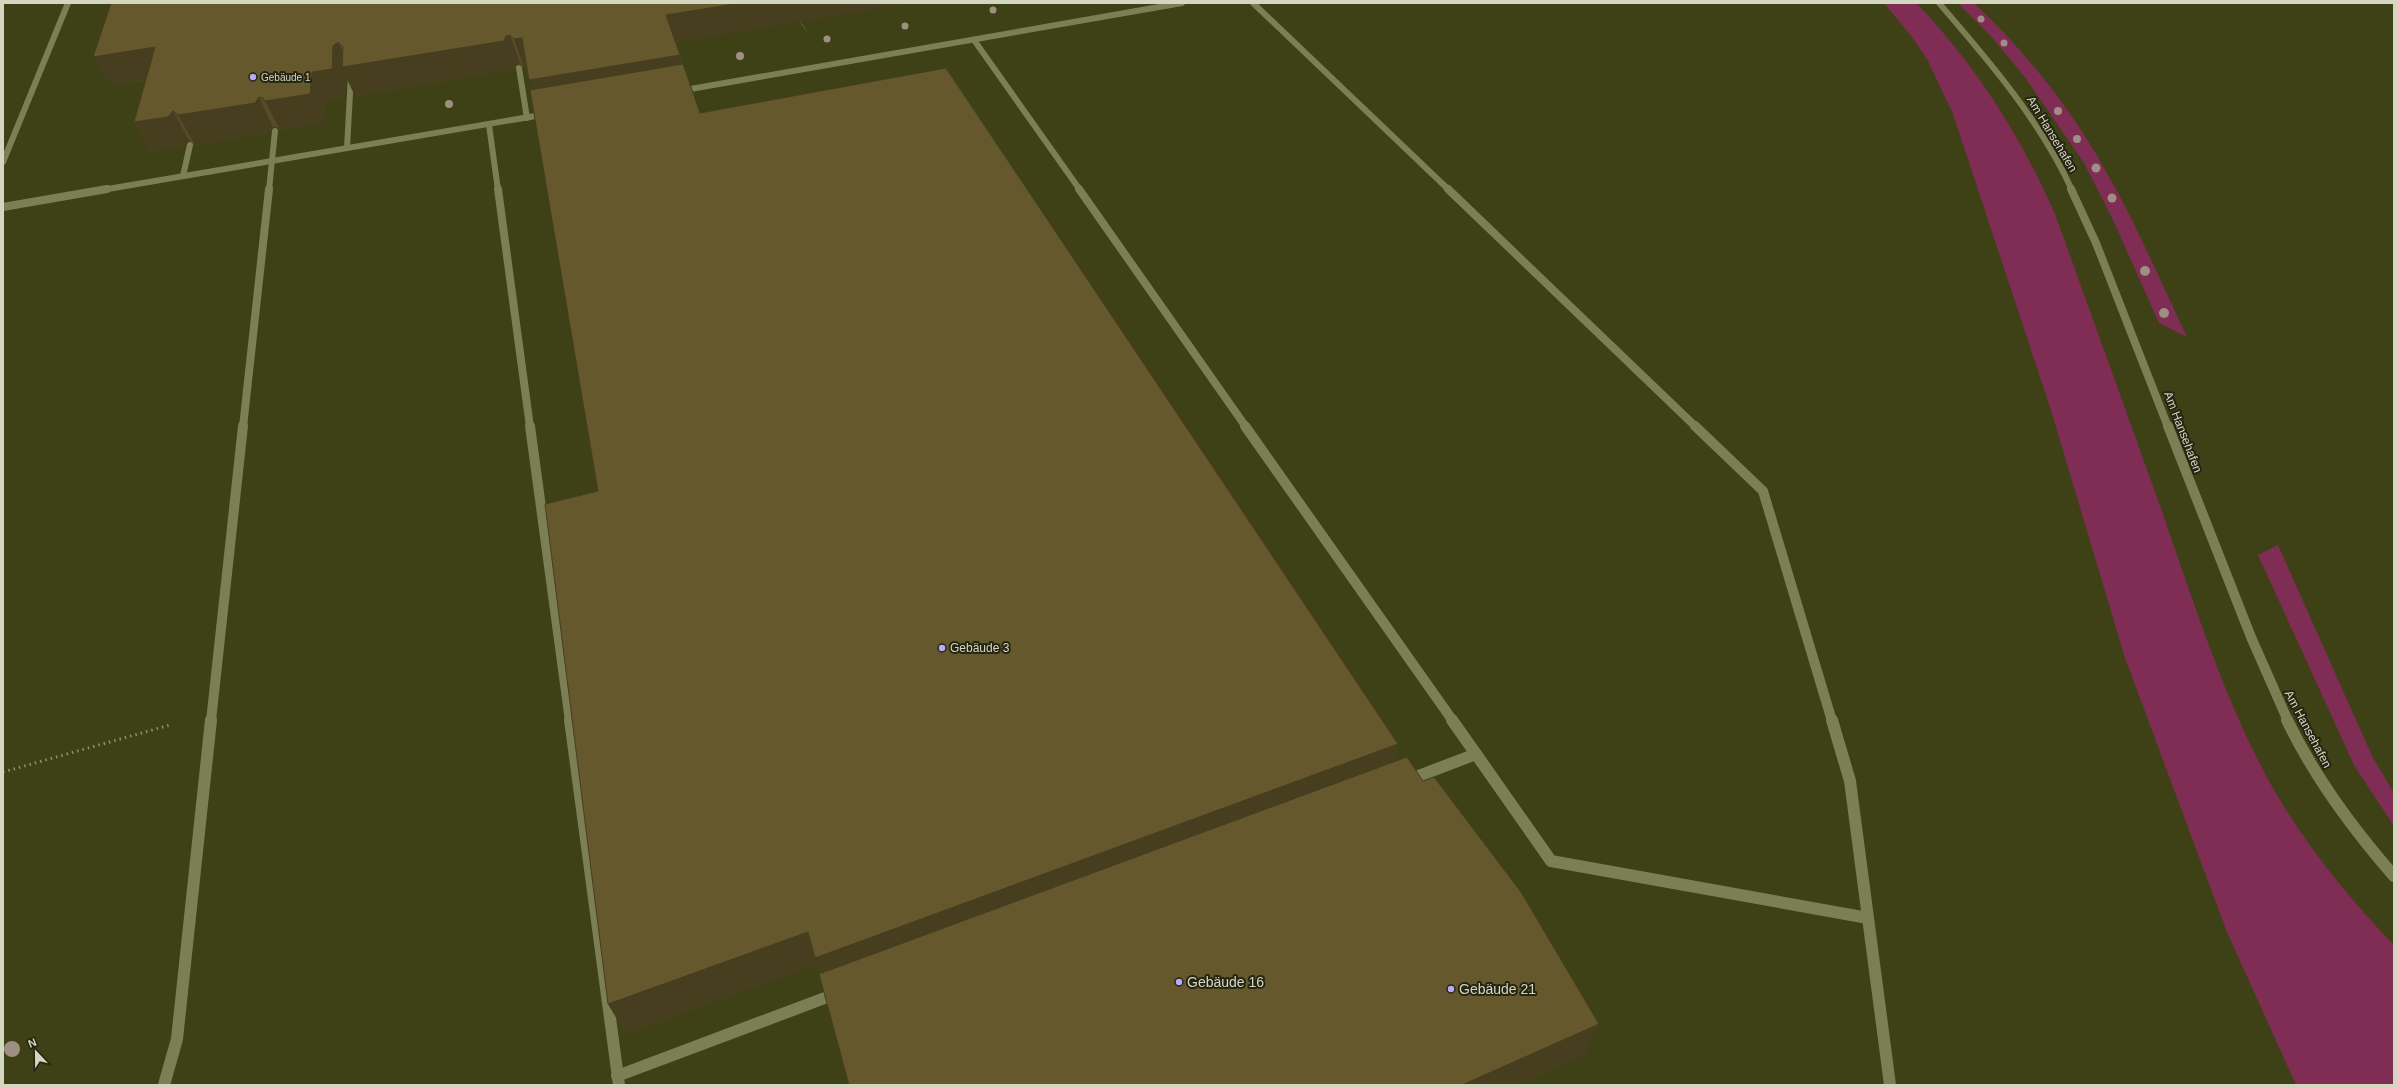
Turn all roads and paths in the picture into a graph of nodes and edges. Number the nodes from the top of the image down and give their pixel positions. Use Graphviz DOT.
graph roads {
  1 [pos="68,3"];
  2 [pos="1182,3"];
  3 [pos="1253,3"];
  4 [pos="1938,3"];
  5 [pos="974,40"];
  6 [pos="519,68"];
  7 [pos="351,75"];
  8 [pos="668,93"];
  9 [pos="558,112"];
  10 [pos="527,118"];
  11 [pos="489,124"];
  12 [pos="275,131"];
  13 [pos="190,145"];
  14 [pos="347,148"];
  15 [pos="272,161"];
  16 [pos="3,162"];
  17 [pos="183,176"];
  18 [pos="3,207"];
  19 [pos="213,713"];
  20 [pos="1476,754"];
  21 [pos="3,772"];
  22 [pos="1394,785"];
  23 [pos="2394,876"];
  24 [pos="1868,918"];
  25 [pos="849,989"];
  26 [pos="618,1081"];
  27 [pos="164,1085"];
  28 [pos="1890,1085"];
  1 -- 16 [label="street"];
  2 -- 5 [label="street"];
  3 -- 24 [label="street"];
  4 -- 23 [label="street, Am Hansehafen"];
  5 -- 8 [label="street"];
  5 -- 20 [label="street"];
  6 -- 10 [label="street"];
  7 -- 14 [label="street"];
  9 -- 10 [label="street"];
  10 -- 11 [label="street"];
  11 -- 14 [label="street"];
  11 -- 26 [label="street"];
  12 -- 15 [label="street"];
  13 -- 17 [label="street"];
  14 -- 15 [label="street"];
  15 -- 17 [label="street"];
  15 -- 19 [label="street"];
  17 -- 18 [label="street"];
  19 -- 21 [label="path"];
  19 -- 27 [label="street"];
  20 -- 22 [label="street"];
  20 -- 24 [label="street"];
  24 -- 28 [label="street"];
  25 -- 26 [label="street"];
}
